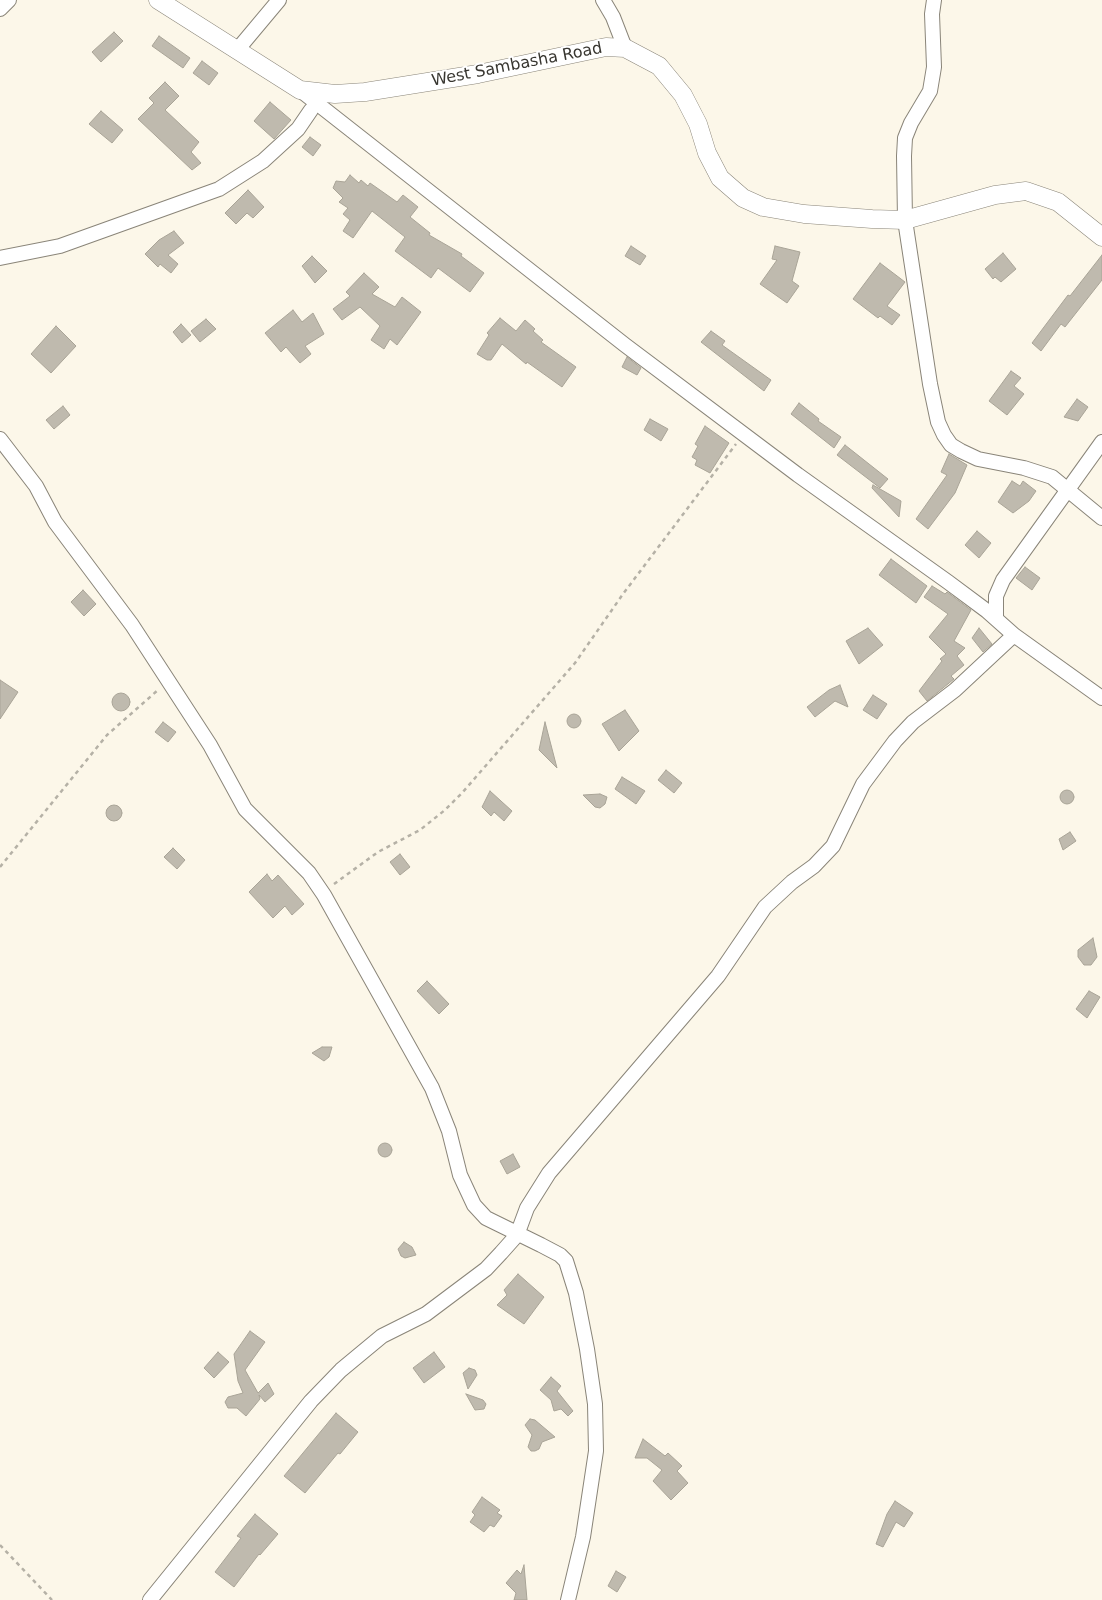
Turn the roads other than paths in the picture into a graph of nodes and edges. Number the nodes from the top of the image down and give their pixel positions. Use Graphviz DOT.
graph roads {
  1 [pos="9,0"];
  2 [pos="158,0"];
  3 [pos="278,0"];
  4 [pos="603,0"];
  5 [pos="934,0"];
  6 [pos="0,9"];
  7 [pos="624,48"];
  8 [pos="238,49"];
  9 [pos="300,90"];
  10 [pos="311,110"];
  11 [pos="905,220"];
  12 [pos="1102,237"];
  13 [pos="0,258"];
  14 [pos="0,439"];
  15 [pos="1102,442"];
  16 [pos="1068,488"];
  17 [pos="1102,518"];
  18 [pos="996,619"];
  19 [pos="1014,636"];
  20 [pos="1102,698"];
  21 [pos="517,1234"];
  22 [pos="150,1600"];
  23 [pos="568,1600"];
  1 -- 6 [label="street"];
  2 -- 8 [label="street, West Sambasha Road"];
  3 -- 8 [label="street"];
  4 -- 7 [label="street"];
  5 -- 11 [label="street"];
  7 -- 9 [label="street, West Sambasha Road"];
  7 -- 11 [label="street, West Sambasha Road"];
  8 -- 9 [label="street, West Sambasha Road"];
  9 -- 18 [label="street"];
  10 -- 13 [label="street"];
  11 -- 12 [label="street, West Sambasha Road"];
  11 -- 16 [label="street"];
  14 -- 21 [label="street"];
  15 -- 16 [label="street"];
  16 -- 17 [label="street"];
  16 -- 18 [label="street"];
  18 -- 19 [label="street"];
  19 -- 20 [label="street"];
  19 -- 21 [label="street"];
  21 -- 22 [label="street"];
  21 -- 23 [label="street"];
}
